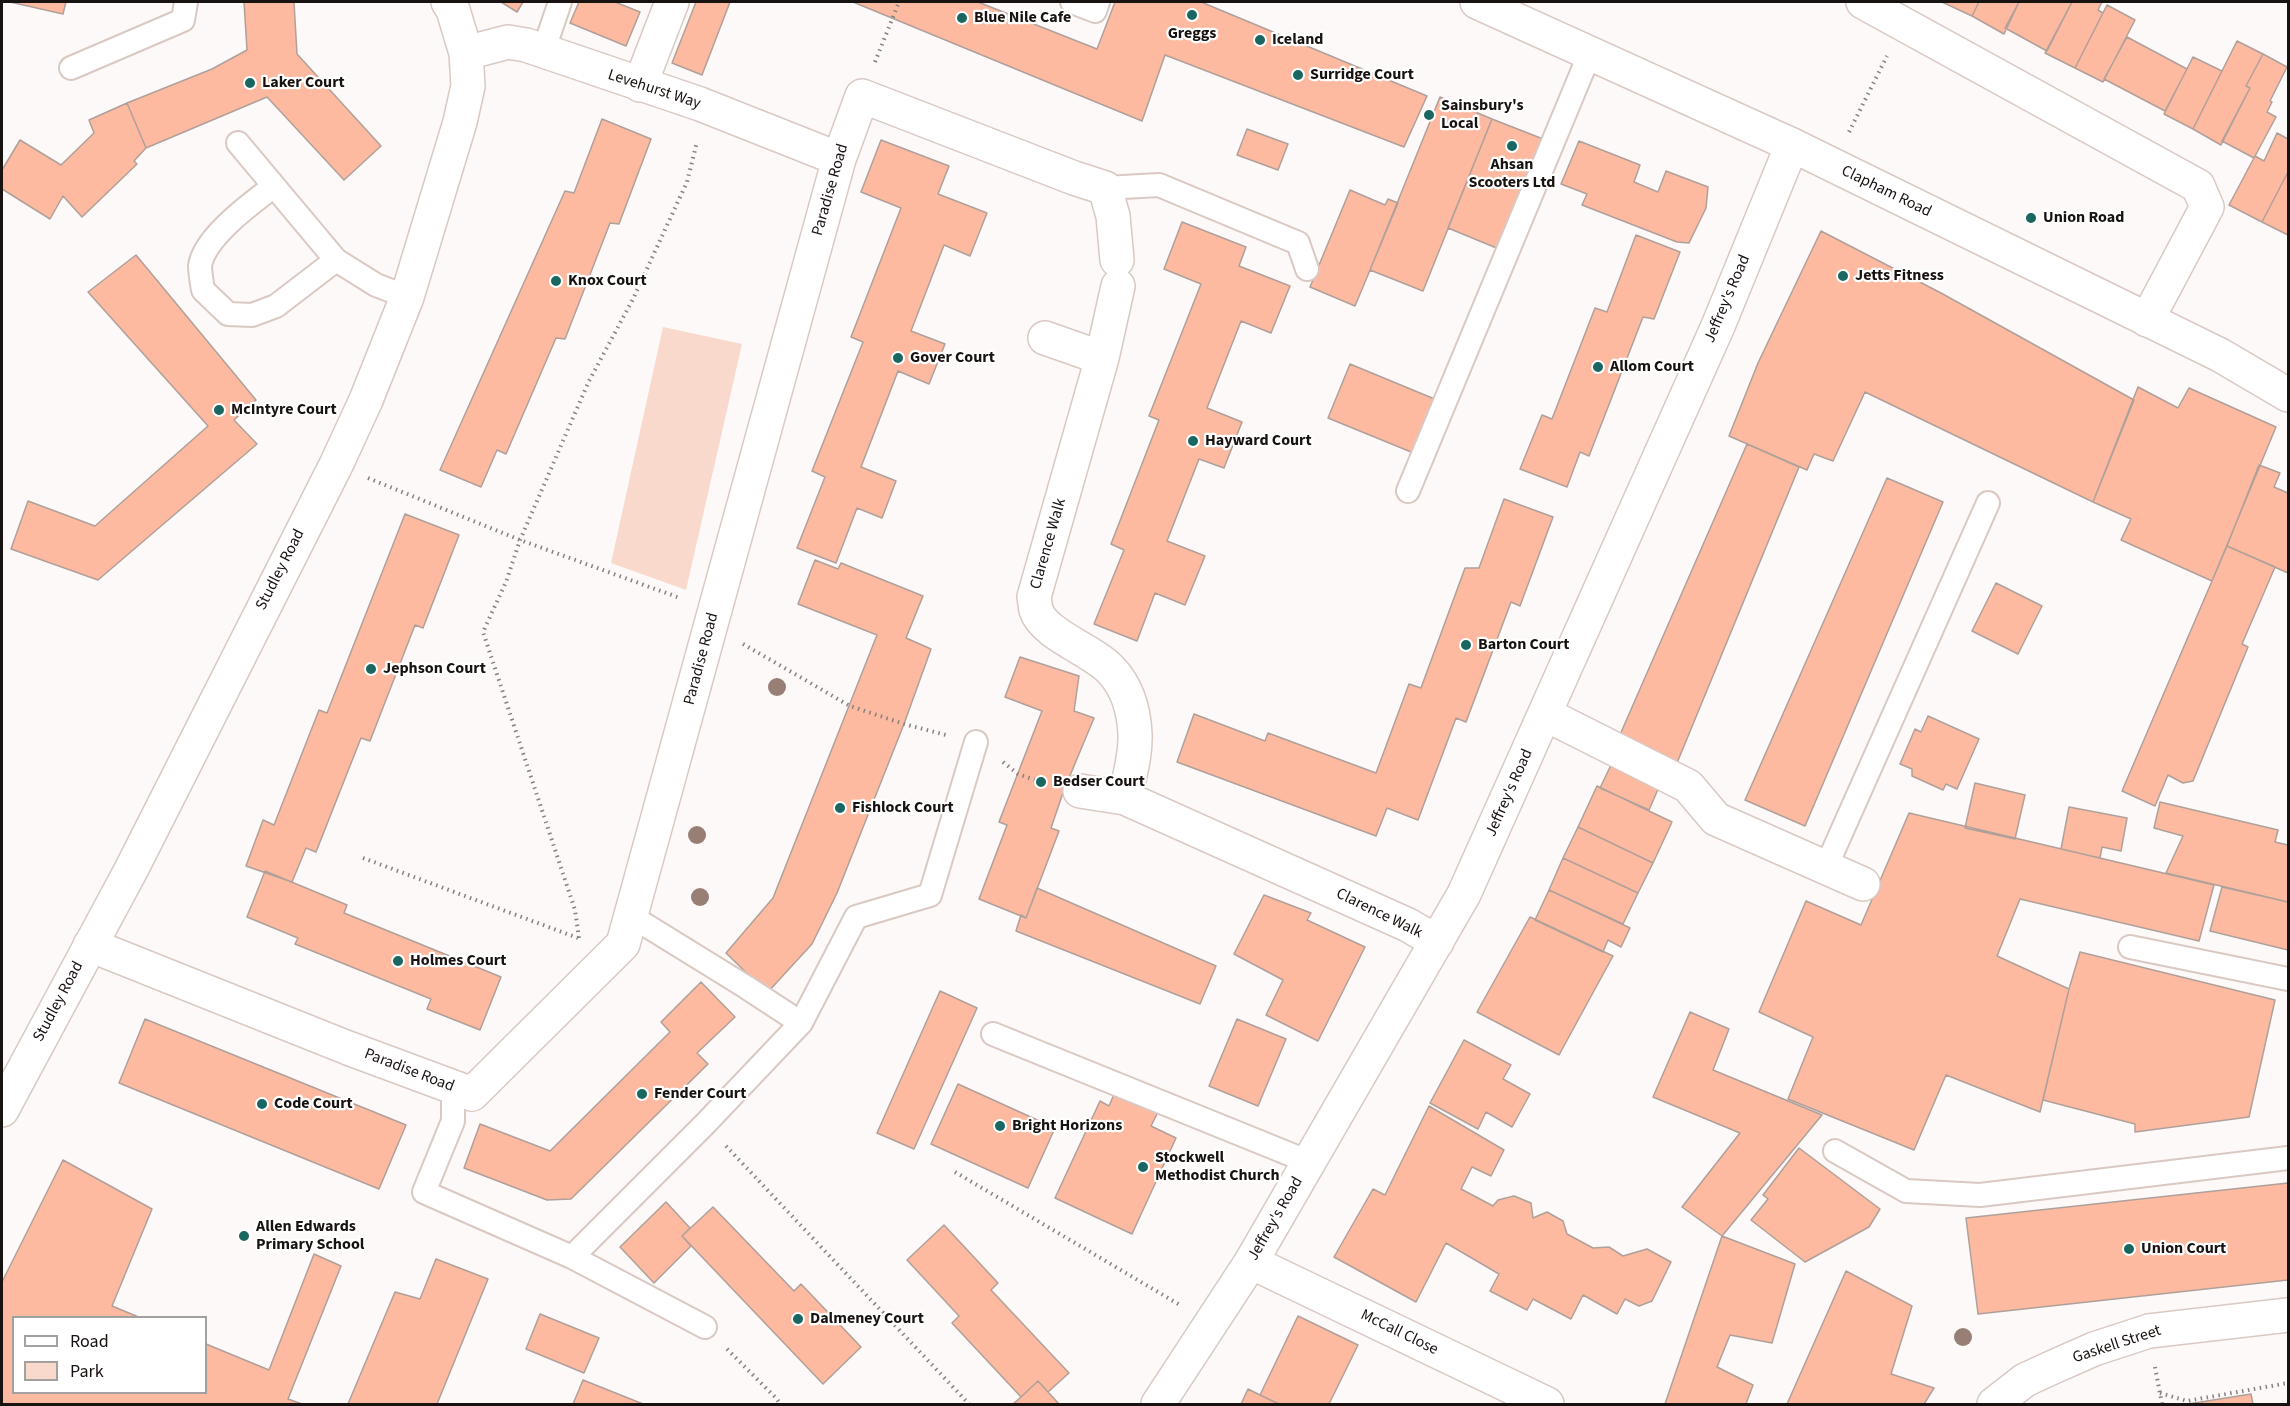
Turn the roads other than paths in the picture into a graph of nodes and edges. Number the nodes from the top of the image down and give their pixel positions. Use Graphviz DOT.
graph roads {
  1 [pos="186,2"];
  2 [pos="448,2"];
  3 [pos="560,2"];
  4 [pos="672,2"];
  5 [pos="1072,2"];
  6 [pos="1098,2"];
  7 [pos="1477,2"];
  8 [pos="1863,2"];
  9 [pos="466,52"];
  10 [pos="543,52"];
  11 [pos="1590,53"];
  12 [pos="70,68"];
  13 [pos="640,85"];
  14 [pos="238,143"];
  15 [pos="1792,145"];
  16 [pos="838,159"];
  17 [pos="274,186"];
  18 [pos="1105,188"];
  19 [pos="336,260"];
  20 [pos="1307,269"];
  21 [pos="407,297"];
  22 [pos="2146,320"];
  23 [pos="1045,338"];
  24 [pos="1102,358"];
  25 [pos="2289,395"];
  26 [pos="1408,491"];
  27 [pos="1988,503"];
  28 [pos="1545,714"];
  29 [pos="976,742"];
  30 [pos="1080,791"];
  31 [pos="1125,798"];
  32 [pos="1826,867"];
  33 [pos="1863,884"];
  34 [pos="631,916"];
  35 [pos="1437,942"];
  36 [pos="90,945"];
  37 [pos="2130,947"];
  38 [pos="2289,979"];
  39 [pos="801,1023"];
  40 [pos="993,1034"];
  41 [pos="453,1087"];
  42 [pos="2,1110"];
  43 [pos="1835,1151"];
  44 [pos="2289,1158"];
  45 [pos="1309,1162"];
  46 [pos="572,1257"];
  47 [pos="1251,1262"];
  48 [pos="2289,1315"];
  49 [pos="705,1327"];
  50 [pos="1158,1404"];
  51 [pos="1547,1404"];
  52 [pos="1994,1404"];
  1 -- 12 [label="lane"];
  2 -- 9 [label="main road, Studley Road"];
  3 -- 10 [label="lane"];
  4 -- 13 [label="main road"];
  5 -- 6 [label="lane"];
  7 -- 11 [label="main road, Clapham Road"];
  8 -- 22 [label="main road"];
  9 -- 10 [label="main road, Levehurst Way"];
  9 -- 21 [label="main road, Studley Road"];
  10 -- 13 [label="main road, Levehurst Way"];
  11 -- 15 [label="main road, Clapham Road"];
  11 -- 26 [label="lane"];
  13 -- 16 [label="main road, Levehurst Way"];
  14 -- 17 [label="lane"];
  15 -- 22 [label="main road, Clapham Road"];
  15 -- 28 [label="main road, Jeffrey's Road"];
  16 -- 18 [label="main road, Paradise Road"];
  16 -- 34 [label="main road, Paradise Road"];
  17 -- 19 [label="lane"];
  17 -- 19 [label="lane"];
  18 -- 20 [label="lane"];
  18 -- 24 [label="main road, Clarence Walk"];
  19 -- 21 [label="lane"];
  21 -- 36 [label="main road, Studley Road"];
  22 -- 25 [label="main road, Clapham Road"];
  23 -- 24 [label="main road"];
  24 -- 31 [label="main road, Clarence Walk"];
  27 -- 32 [label="lane"];
  28 -- 32 [label="main road"];
  28 -- 35 [label="main road, Jeffrey's Road"];
  29 -- 39 [label="lane"];
  30 -- 31 [label="main road, Clarence Walk"];
  31 -- 35 [label="main road, Clarence Walk"];
  32 -- 33 [label="main road"];
  34 -- 39 [label="lane"];
  34 -- 41 [label="main road, Paradise Road"];
  35 -- 45 [label="main road, Jeffrey's Road"];
  36 -- 41 [label="main road, Paradise Road"];
  36 -- 42 [label="main road, Studley Road"];
  37 -- 38 [label="lane"];
  39 -- 46 [label="lane"];
  40 -- 45 [label="lane"];
  41 -- 46 [label="lane"];
  43 -- 44 [label="lane"];
  45 -- 47 [label="main road, Jeffrey's Road"];
  46 -- 49 [label="lane"];
  47 -- 50 [label="main road, Jeffrey's Road"];
  47 -- 51 [label="main road, McCall Close"];
  48 -- 52 [label="main road, Gaskell Street"];
}
